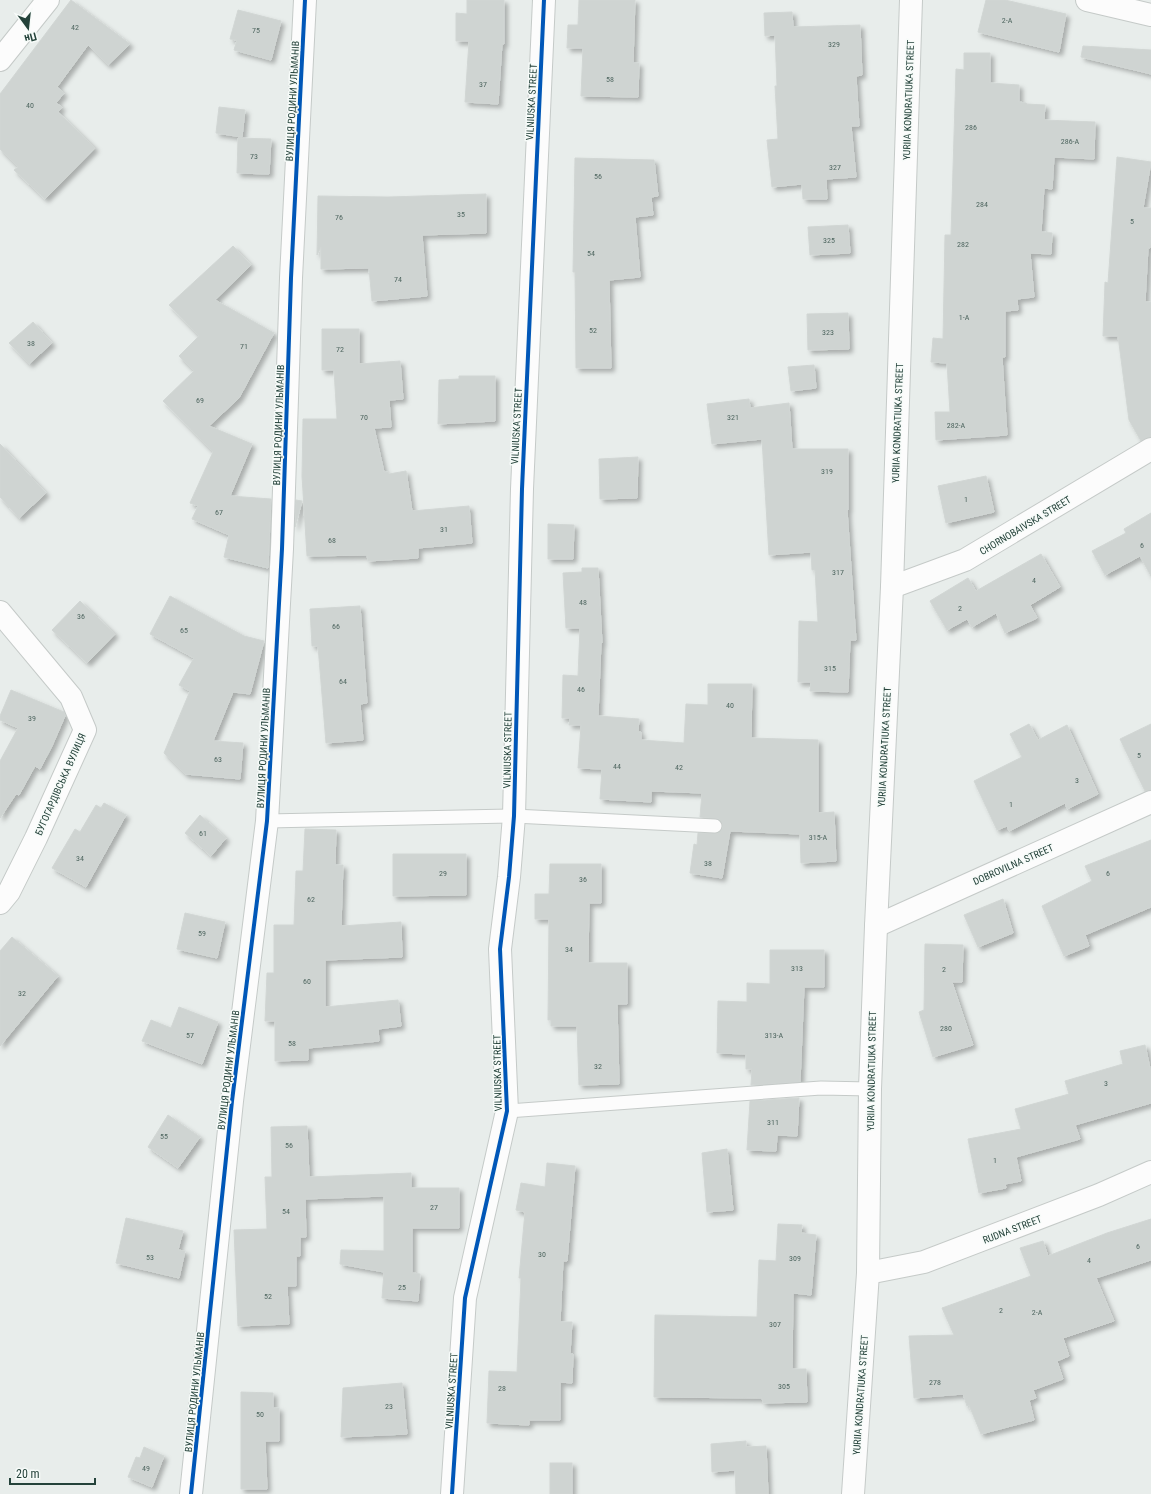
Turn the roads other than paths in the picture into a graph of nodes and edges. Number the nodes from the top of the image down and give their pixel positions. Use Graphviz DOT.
graph roads {
  1 [pos="48,0"];
  2 [pos="305,0"];
  3 [pos="544,0"];
  4 [pos="911,0"];
  5 [pos="1087,0"];
  6 [pos="1151,15"];
  7 [pos="0,60"];
  8 [pos="1151,449"];
  9 [pos="892,588"];
  10 [pos="0,612"];
  11 [pos="1151,802"];
  12 [pos="514,816"];
  13 [pos="267,821"];
  14 [pos="715,826"];
  15 [pos="0,903"];
  16 [pos="876,926"];
  17 [pos="870,1089"];
  18 [pos="507,1110"];
  19 [pos="1151,1172"];
  20 [pos="868,1273"];
  21 [pos="191,1494"];
  22 [pos="452,1494"];
  23 [pos="853,1494"];
  1 -- 7 [label="street"];
  2 -- 13 [label="street, ВУЛИЦЯ РОДИНИ УЛЬМАНІВ"];
  3 -- 12 [label="street, VILNIUSKA STREET"];
  4 -- 9 [label="street, YURIIA KONDRATIUKA STREET"];
  5 -- 6 [label="street"];
  8 -- 9 [label="street, CHORNOBAIVSKA STREET"];
  9 -- 16 [label="street, YURIIA KONDRATIUKA STREET"];
  10 -- 15 [label="street, БУГОГАРДІВСЬКА ВУЛИЦЯ"];
  11 -- 16 [label="street, DOBROVILNA STREET"];
  12 -- 13 [label="lane"];
  12 -- 14 [label="lane"];
  12 -- 18 [label="street, VILNIUSKA STREET"];
  13 -- 21 [label="street, ВУЛИЦЯ РОДИНИ УЛЬМАНІВ"];
  16 -- 17 [label="street, YURIIA KONDRATIUKA STREET"];
  17 -- 18 [label="lane"];
  17 -- 20 [label="street, YURIIA KONDRATIUKA STREET"];
  18 -- 22 [label="street, VILNIUSKA STREET"];
  19 -- 20 [label="street, RUDNA STREET"];
  20 -- 23 [label="street, YURIIA KONDRATIUKA STREET"];
}
